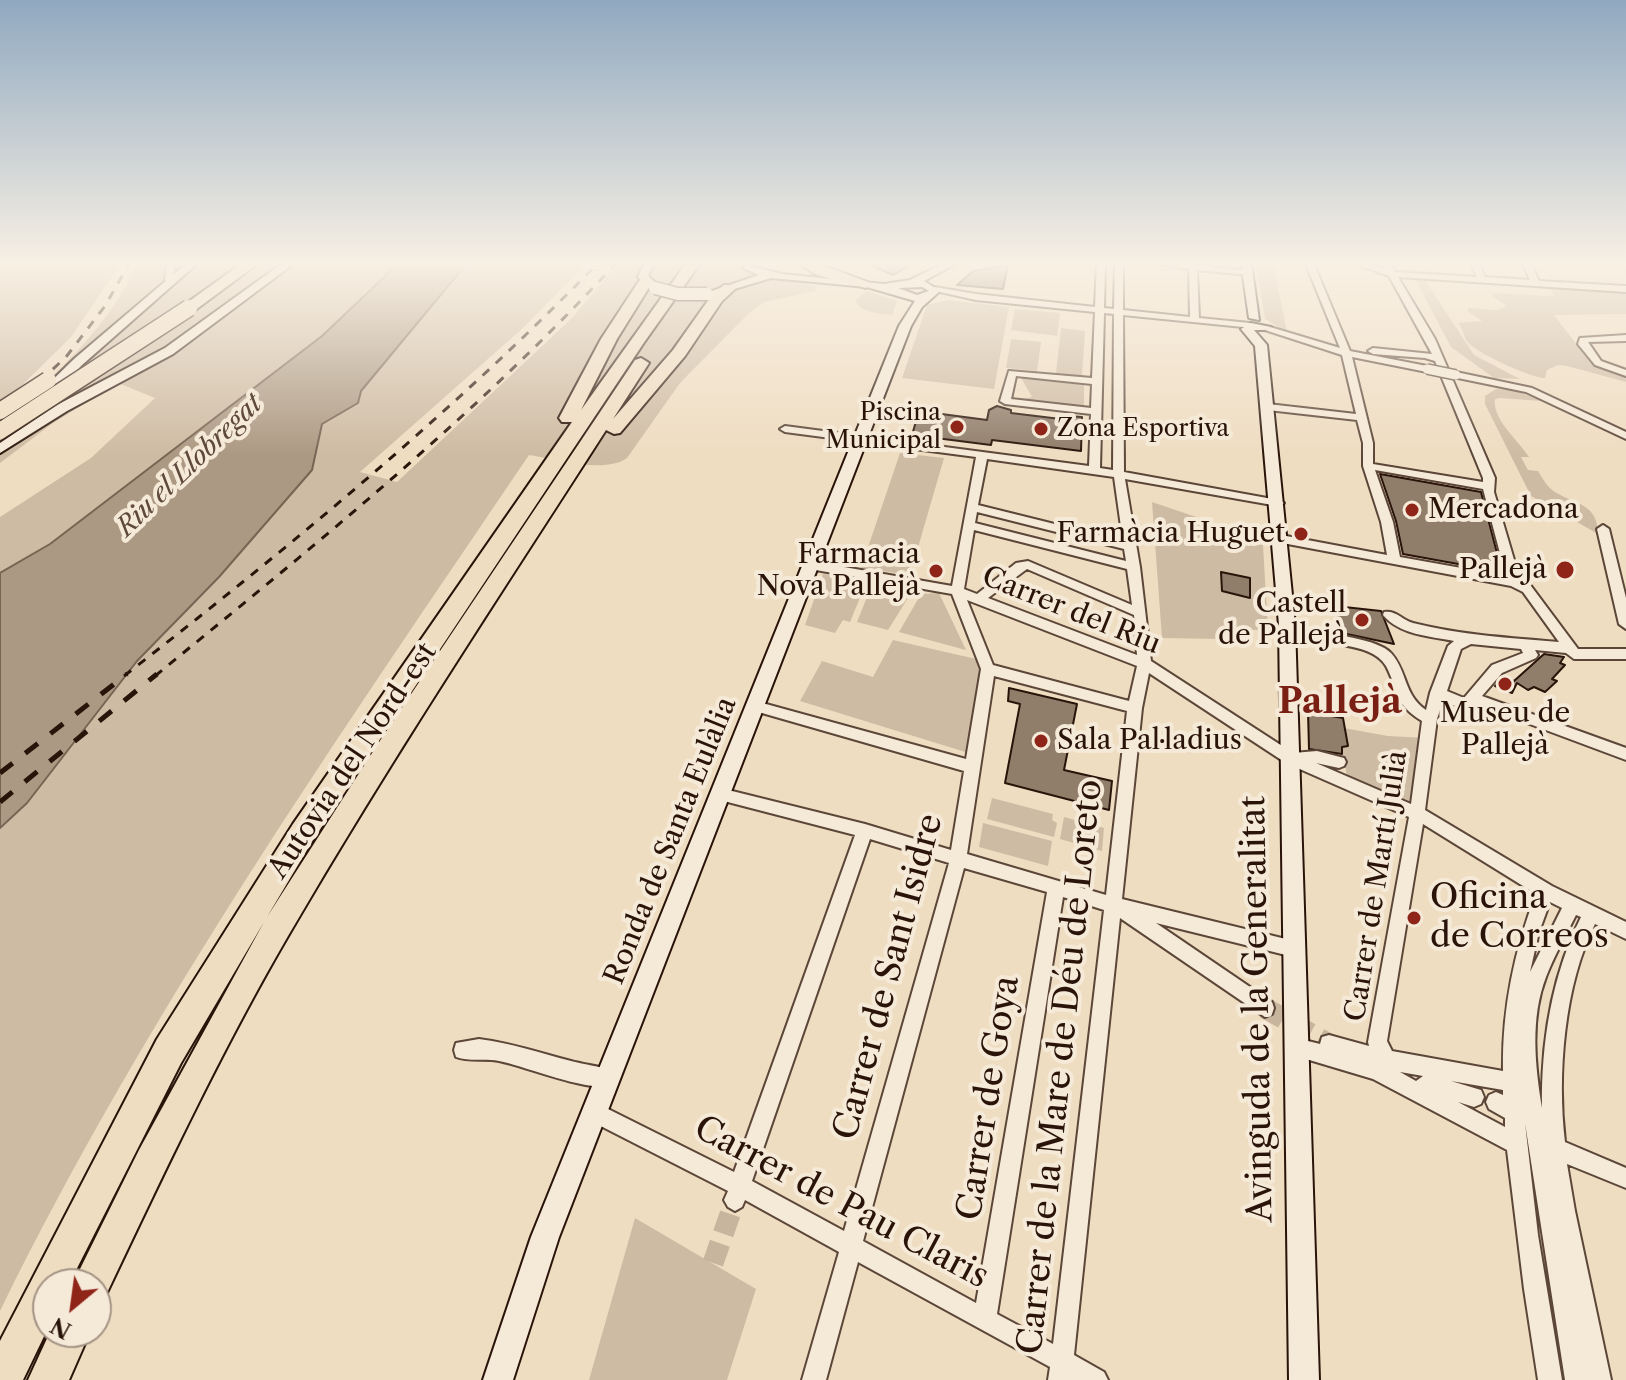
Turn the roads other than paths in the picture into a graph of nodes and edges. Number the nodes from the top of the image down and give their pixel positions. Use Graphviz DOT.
graph roads {
  1 [pos="118,326"];
  2 [pos="132,326"];
  3 [pos="163,326"];
  4 [pos="204,326"];
  5 [pos="621,326"];
  6 [pos="653,326"];
  7 [pos="664,326"];
  8 [pos="697,326"];
  9 [pos="905,326"];
  10 [pos="1099,326"];
  11 [pos="1121,326"];
  12 [pos="1237,326"];
  13 [pos="1258,326"];
  14 [pos="1336,326"];
  15 [pos="1423,326"];
  16 [pos="1259,331"];
  17 [pos="195,333"];
  18 [pos="1626,338"];
  19 [pos="1346,350"];
  20 [pos="1437,359"];
  21 [pos="78,362"];
  22 [pos="1626,373"];
  23 [pos="1096,381"];
  24 [pos="1029,391"];
  25 [pos="1008,402"];
  26 [pos="1268,407"];
  27 [pos="0,411"];
  28 [pos="1096,412"];
  29 [pos="1363,418"];
  30 [pos="785,429"];
  31 [pos="1626,436"];
  32 [pos="861,438"];
  33 [pos="1,441"];
  34 [pos="982,454"];
  35 [pos="1368,466"];
  36 [pos="1094,471"];
  37 [pos="1119,477"];
  38 [pos="551,485"];
  39 [pos="1487,486"];
  40 [pos="1278,503"];
  41 [pos="971,507"];
  42 [pos="968,525"];
  43 [pos="1603,529"];
  44 [pos="1281,539"];
  45 [pos="1131,547"];
  46 [pos="1394,559"];
  47 [pos="810,565"];
  48 [pos="1134,567"];
  49 [pos="1514,582"];
  50 [pos="957,591"];
  51 [pos="978,600"];
  52 [pos="1140,613"];
  53 [pos="1389,615"];
  54 [pos="1626,624"];
  55 [pos="1287,637"];
  56 [pos="1469,639"];
  57 [pos="1527,646"];
  58 [pos="1567,648"];
  59 [pos="1626,654"];
  60 [pos="1144,663"];
  61 [pos="988,669"];
  62 [pos="1437,693"];
  63 [pos="1466,705"];
  64 [pos="755,706"];
  65 [pos="1135,708"];
  66 [pos="1430,719"];
  67 [pos="1626,754"];
  68 [pos="1330,758"];
  69 [pos="1291,759"];
  70 [pos="973,767"];
  71 [pos="720,794"];
  72 [pos="1417,815"];
  73 [pos="865,831"];
  74 [pos="958,859"];
  75 [pos="1056,887"];
  76 [pos="1546,891"];
  77 [pos="1114,905"];
  78 [pos="1583,909"];
  79 [pos="1176,919"];
  80 [pos="1626,931"];
  81 [pos="1167,941"];
  82 [pos="1294,949"];
  83 [pos="1265,1008"];
  84 [pos="1329,1044"];
  85 [pos="1296,1047"];
  86 [pos="463,1050"];
  87 [pos="1386,1060"];
  88 [pos="607,1078"];
  89 [pos="1513,1082"];
  90 [pos="1419,1092"];
  91 [pos="1463,1093"];
  92 [pos="1523,1110"];
  93 [pos="594,1112"];
  94 [pos="1515,1143"];
  95 [pos="1557,1149"];
  96 [pos="1626,1178"];
  97 [pos="738,1193"];
  98 [pos="849,1245"];
  99 [pos="58,1268"];
  100 [pos="100,1268"];
  101 [pos="32,1319"];
  102 [pos="985,1319"];
  103 [pos="63,1348"];
  104 [pos="1061,1371"];
  105 [pos="2,1380"];
  106 [pos="48,1380"];
  107 [pos="498,1380"];
  108 [pos="814,1380"];
  109 [pos="1096,1380"];
  110 [pos="1304,1380"];
  111 [pos="1550,1380"];
  112 [pos="1577,1380"];
  113 [pos="1599,1380"];
  1 -- 21 [label="main road"];
  2 -- 27 [label="highway, bridge"];
  3 -- 33 [label="highway, bridge"];
  4 -- 17 [label="main road"];
  5 -- 38 [label="highway"];
  6 -- 38 [label="highway, Autovia del Nord-est"];
  7 -- 38 [label="highway, Autovia del Nord-est"];
  8 -- 38 [label="highway"];
  9 -- 32 [label="main road, Ronda de Santa Eulàlia"];
  10 -- 23 [label="street"];
  11 -- 37 [label="street, Carrer de la Mare de Déu de Loreto"];
  12 -- 16 [label="street"];
  13 -- 16 [label="main road, Avinguda de la Generalitat"];
  14 -- 19 [label="street"];
  15 -- 20 [label="street"];
  16 -- 19 [label="street"];
  16 -- 26 [label="main road, Avinguda de la Generalitat"];
  17 -- 21 [label="main road"];
  17 -- 33 [label="main road"];
  18 -- 22 [label="street"];
  19 -- 20 [label="street"];
  19 -- 29 [label="street"];
  19 -- 31 [label="street, bridge"];
  20 -- 39 [label="street"];
  21 -- 33 [label="main road"];
  23 -- 25 [label="street"];
  23 -- 28 [label="street"];
  24 -- 25 [label="street"];
  25 -- 28 [label="street"];
  26 -- 29 [label="street"];
  26 -- 40 [label="main road, Avinguda de la Generalitat"];
  28 -- 36 [label="street"];
  29 -- 35 [label="street"];
  30 -- 32 [label="street"];
  32 -- 34 [label="street"];
  32 -- 47 [label="main road, Ronda de Santa Eulàlia"];
  34 -- 36 [label="street"];
  34 -- 41 [label="street"];
  35 -- 39 [label="street"];
  35 -- 46 [label="street"];
  36 -- 37 [label="street"];
  37 -- 40 [label="street"];
  37 -- 45 [label="street, Carrer de la Mare de Déu de Loreto"];
  38 -- 99 [label="highway, Autovia del Nord-est"];
  38 -- 100 [label="highway, Autovia del Nord-est"];
  39 -- 49 [label="street"];
  40 -- 44 [label="main road, Avinguda de la Generalitat"];
  41 -- 42 [label="street"];
  41 -- 45 [label="street"];
  42 -- 48 [label="street"];
  42 -- 50 [label="street"];
  43 -- 54 [label="street"];
  44 -- 46 [label="street"];
  44 -- 55 [label="main road, Avinguda de la Generalitat"];
  45 -- 48 [label="street, Carrer de la Mare de Déu de Loreto"];
  46 -- 49 [label="street"];
  47 -- 50 [label="street, Carrer del Riu"];
  47 -- 64 [label="main road, Ronda de Santa Eulàlia"];
  48 -- 52 [label="street, Carrer de la Mare de Déu de Loreto"];
  49 -- 58 [label="street"];
  50 -- 51 [label="street, Carrer del Riu"];
  50 -- 61 [label="street"];
  51 -- 52 [label="street"];
  51 -- 60 [label="street, Carrer del Riu"];
  52 -- 60 [label="street, Carrer de la Mare de Déu de Loreto"];
  53 -- 56 [label="street"];
  55 -- 66 [label="street"];
  55 -- 69 [label="main road, Avinguda de la Generalitat"];
  56 -- 57 [label="street"];
  56 -- 62 [label="street, Carrer de Martí Julià"];
  57 -- 58 [label="street"];
  57 -- 63 [label="street"];
  58 -- 59 [label="street"];
  60 -- 65 [label="street, Carrer de la Mare de Déu de Loreto"];
  60 -- 69 [label="street, Carrer del Riu"];
  61 -- 65 [label="street"];
  61 -- 70 [label="street, Carrer de Sant Isidre"];
  62 -- 63 [label="street"];
  62 -- 66 [label="street, Carrer de Martí Julià"];
  63 -- 67 [label="street"];
  64 -- 70 [label="street"];
  64 -- 71 [label="main road, Ronda de Santa Eulàlia"];
  65 -- 77 [label="street, Carrer de la Mare de Déu de Loreto"];
  66 -- 72 [label="street, Carrer de Martí Julià"];
  68 -- 69 [label="street"];
  69 -- 72 [label="street, Carrer del Riu"];
  69 -- 82 [label="main road, Avinguda de la Generalitat"];
  70 -- 74 [label="street, Carrer de Sant Isidre"];
  71 -- 73 [label="street"];
  71 -- 88 [label="main road, Ronda de Santa Eulàlia"];
  72 -- 76 [label="street, Carrer del Riu"];
  72 -- 87 [label="street, Carrer de Martí Julià"];
  73 -- 74 [label="street"];
  73 -- 97 [label="street"];
  74 -- 75 [label="street"];
  74 -- 98 [label="street, Carrer de Sant Isidre"];
  75 -- 77 [label="street"];
  75 -- 102 [label="street, Carrer de Goya"];
  76 -- 78 [label="street, Carrer del Riu"];
  76 -- 89 [label="street"];
  77 -- 79 [label="street"];
  77 -- 81 [label="street"];
  77 -- 104 [label="street, Carrer de la Mare de Déu de Loreto"];
  78 -- 80 [label="street, Carrer del Riu"];
  78 -- 92 [label="street"];
  78 -- 95 [label="street"];
  79 -- 81 [label="street"];
  79 -- 82 [label="street"];
  81 -- 83 [label="street"];
  82 -- 85 [label="main road, Avinguda de la Generalitat"];
  84 -- 87 [label="street"];
  85 -- 90 [label="street"];
  85 -- 110 [label="main road, Avinguda de la Generalitat"];
  86 -- 88 [label="street"];
  87 -- 89 [label="street"];
  88 -- 93 [label="main road, Ronda de Santa Eulàlia"];
  89 -- 92 [label="street"];
  90 -- 91 [label="street"];
  90 -- 94 [label="street"];
  92 -- 94 [label="street"];
  92 -- 112 [label="street"];
  93 -- 97 [label="street, Carrer de Pau Claris"];
  93 -- 107 [label="main road, Ronda de Santa Eulàlia"];
  94 -- 111 [label="street"];
  95 -- 96 [label="street"];
  95 -- 113 [label="street"];
  97 -- 98 [label="street, Carrer de Pau Claris"];
  98 -- 102 [label="street, Carrer de Pau Claris"];
  98 -- 108 [label="street, Carrer de Sant Isidre"];
  101 -- 105 [label="highway, Autovia del Nord-est"];
  102 -- 104 [label="street, Carrer de Pau Claris"];
  103 -- 106 [label="highway"];
  104 -- 109 [label="street, Carrer de Pau Claris"];
}
